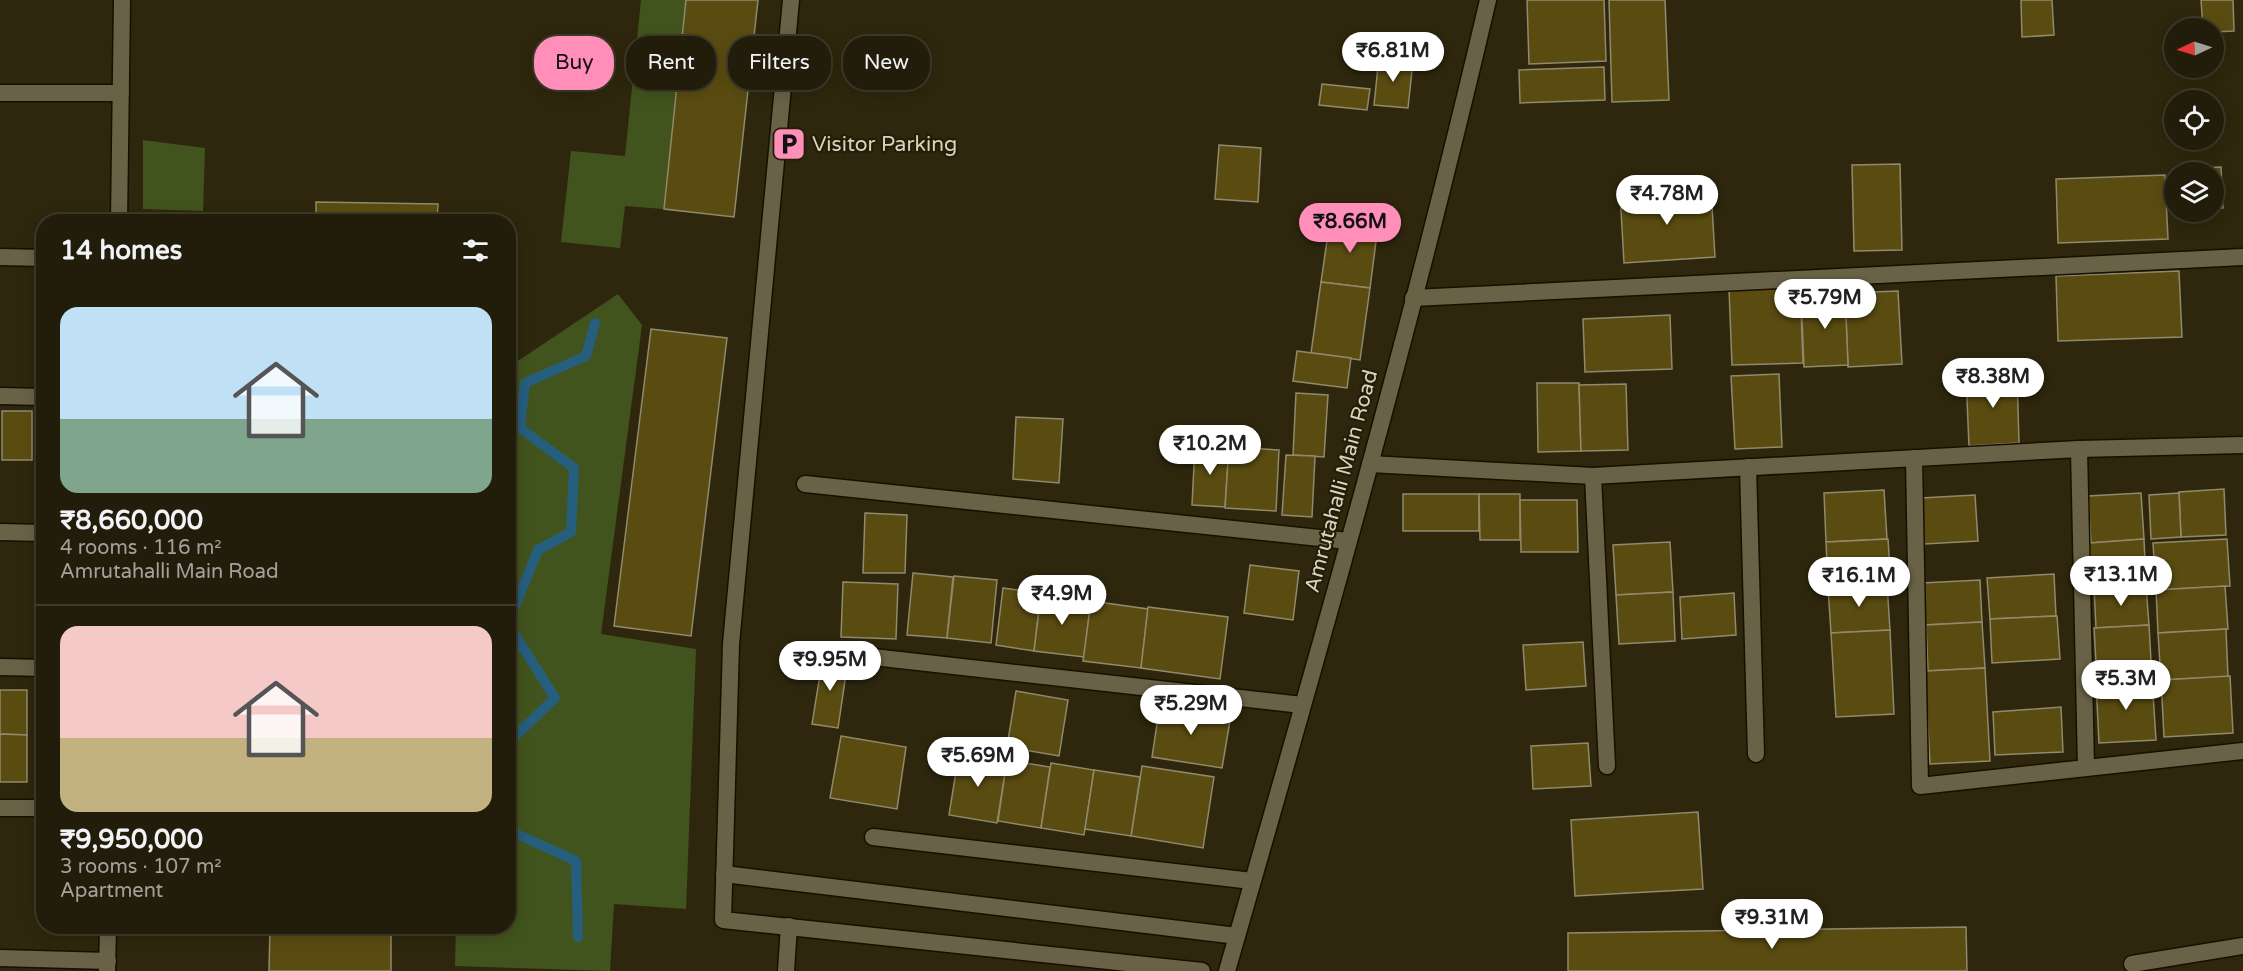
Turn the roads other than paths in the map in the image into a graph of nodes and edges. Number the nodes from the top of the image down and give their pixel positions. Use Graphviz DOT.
graph roads {
  1 [pos="122,0"];
  2 [pos="791,0"];
  3 [pos="1488,0"];
  4 [pos="0,93"];
  5 [pos="121,93"];
  6 [pos="119,214"];
  7 [pos="0,257"];
  8 [pos="2243,257"];
  9 [pos="36,258"];
  10 [pos="1413,298"];
  11 [pos="0,396"];
  12 [pos="36,397"];
  13 [pos="2243,445"];
  14 [pos="2079,449"];
  15 [pos="1914,458"];
  16 [pos="1370,464"];
  17 [pos="1748,467"];
  18 [pos="1593,476"];
  19 [pos="805,484"];
  20 [pos="0,532"];
  21 [pos="36,533"];
  22 [pos="1348,541"];
  23 [pos="864,656"];
  24 [pos="0,666"];
  25 [pos="36,668"];
  26 [pos="1302,705"];
  27 [pos="2243,751"];
  28 [pos="1756,754"];
  29 [pos="1607,766"];
  30 [pos="2086,766"];
  31 [pos="0,808"];
  32 [pos="36,808"];
  33 [pos="873,837"];
  34 [pos="724,874"];
  35 [pos="1252,881"];
  36 [pos="789,926"];
  37 [pos="108,934"];
  38 [pos="1237,936"];
  39 [pos="2243,946"];
  40 [pos="0,958"];
  41 [pos="2132,964"];
  42 [pos="107,966"];
  43 [pos="786,971"];
  44 [pos="1202,971"];
  45 [pos="1227,971"];
  1 -- 5 [label="street"];
  2 -- 34 [label="street"];
  3 -- 10 [label="street, Amrutahalli Main Road"];
  4 -- 5 [label="street"];
  5 -- 6 [label="street"];
  7 -- 9 [label="street"];
  8 -- 10 [label="street"];
  10 -- 16 [label="street, Amrutahalli Main Road"];
  11 -- 12 [label="street"];
  13 -- 14 [label="street"];
  14 -- 15 [label="street"];
  14 -- 30 [label="street"];
  15 -- 17 [label="street"];
  15 -- 30 [label="street"];
  16 -- 18 [label="street"];
  16 -- 22 [label="street, Amrutahalli Main Road"];
  17 -- 18 [label="street"];
  17 -- 28 [label="street"];
  18 -- 29 [label="street"];
  19 -- 22 [label="street"];
  20 -- 21 [label="street"];
  22 -- 26 [label="street, Amrutahalli Main Road"];
  23 -- 26 [label="street"];
  24 -- 25 [label="street"];
  26 -- 35 [label="street, Amrutahalli Main Road"];
  27 -- 30 [label="street"];
  31 -- 32 [label="street"];
  33 -- 35 [label="street"];
  34 -- 36 [label="street"];
  34 -- 38 [label="street"];
  35 -- 38 [label="street, Amrutahalli Main Road"];
  36 -- 43 [label="street"];
  36 -- 44 [label="street"];
  37 -- 42 [label="street"];
  38 -- 45 [label="street, Amrutahalli Main Road"];
  39 -- 41 [label="street"];
  40 -- 42 [label="street"];
}
